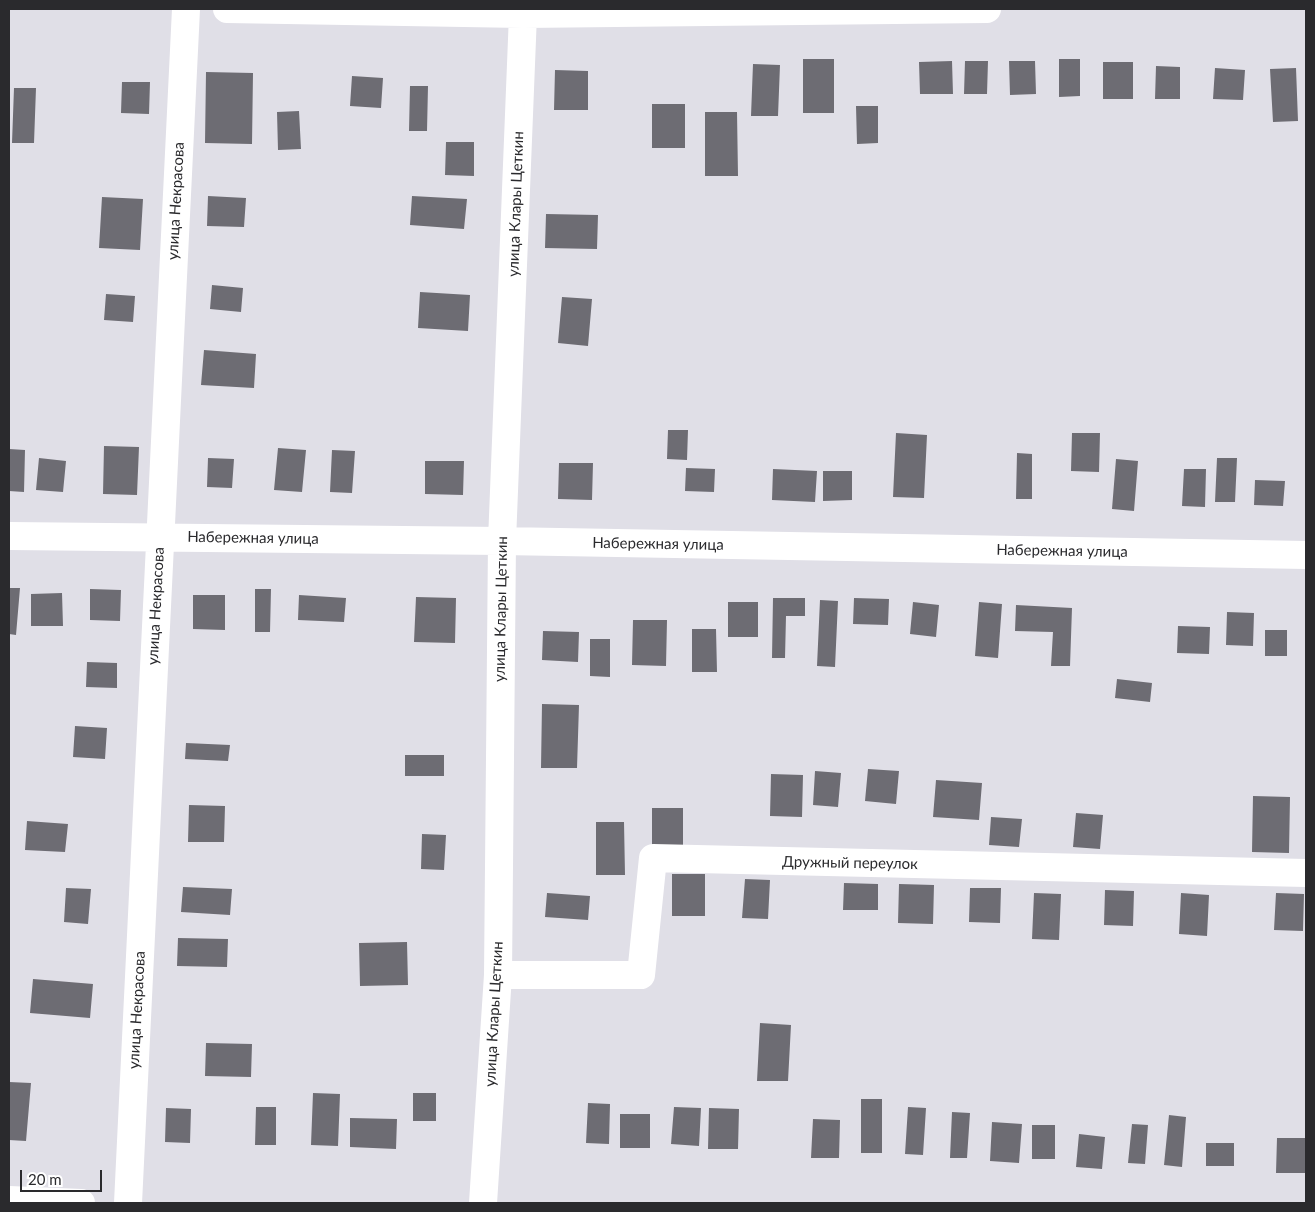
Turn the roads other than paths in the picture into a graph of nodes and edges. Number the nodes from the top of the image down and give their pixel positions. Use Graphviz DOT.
graph roads {
  1 [pos="186,9"];
  2 [pos="227,9"];
  3 [pos="987,9"];
  4 [pos="523,14"];
  5 [pos="9,536"];
  6 [pos="159,536"];
  7 [pos="502,541"];
  8 [pos="1306,555"];
  9 [pos="1306,873"];
  10 [pos="498,975"];
  11 [pos="9,1200"];
  12 [pos="81,1203"];
  13 [pos="128,1203"];
  14 [pos="483,1203"];
  1 -- 6 [label="street, улица Некрасова"];
  2 -- 4 [label="street"];
  3 -- 4 [label="street"];
  4 -- 7 [label="street, улица Клары Цеткин"];
  5 -- 6 [label="street, Набережная улица"];
  6 -- 7 [label="street, Набережная улица"];
  6 -- 13 [label="street, улица Некрасова"];
  7 -- 8 [label="street, Набережная улица"];
  7 -- 10 [label="street, улица Клары Цеткин"];
  9 -- 10 [label="street, Дружный переулок"];
  10 -- 14 [label="street, улица Клары Цеткин"];
  11 -- 12 [label="street"];
}
